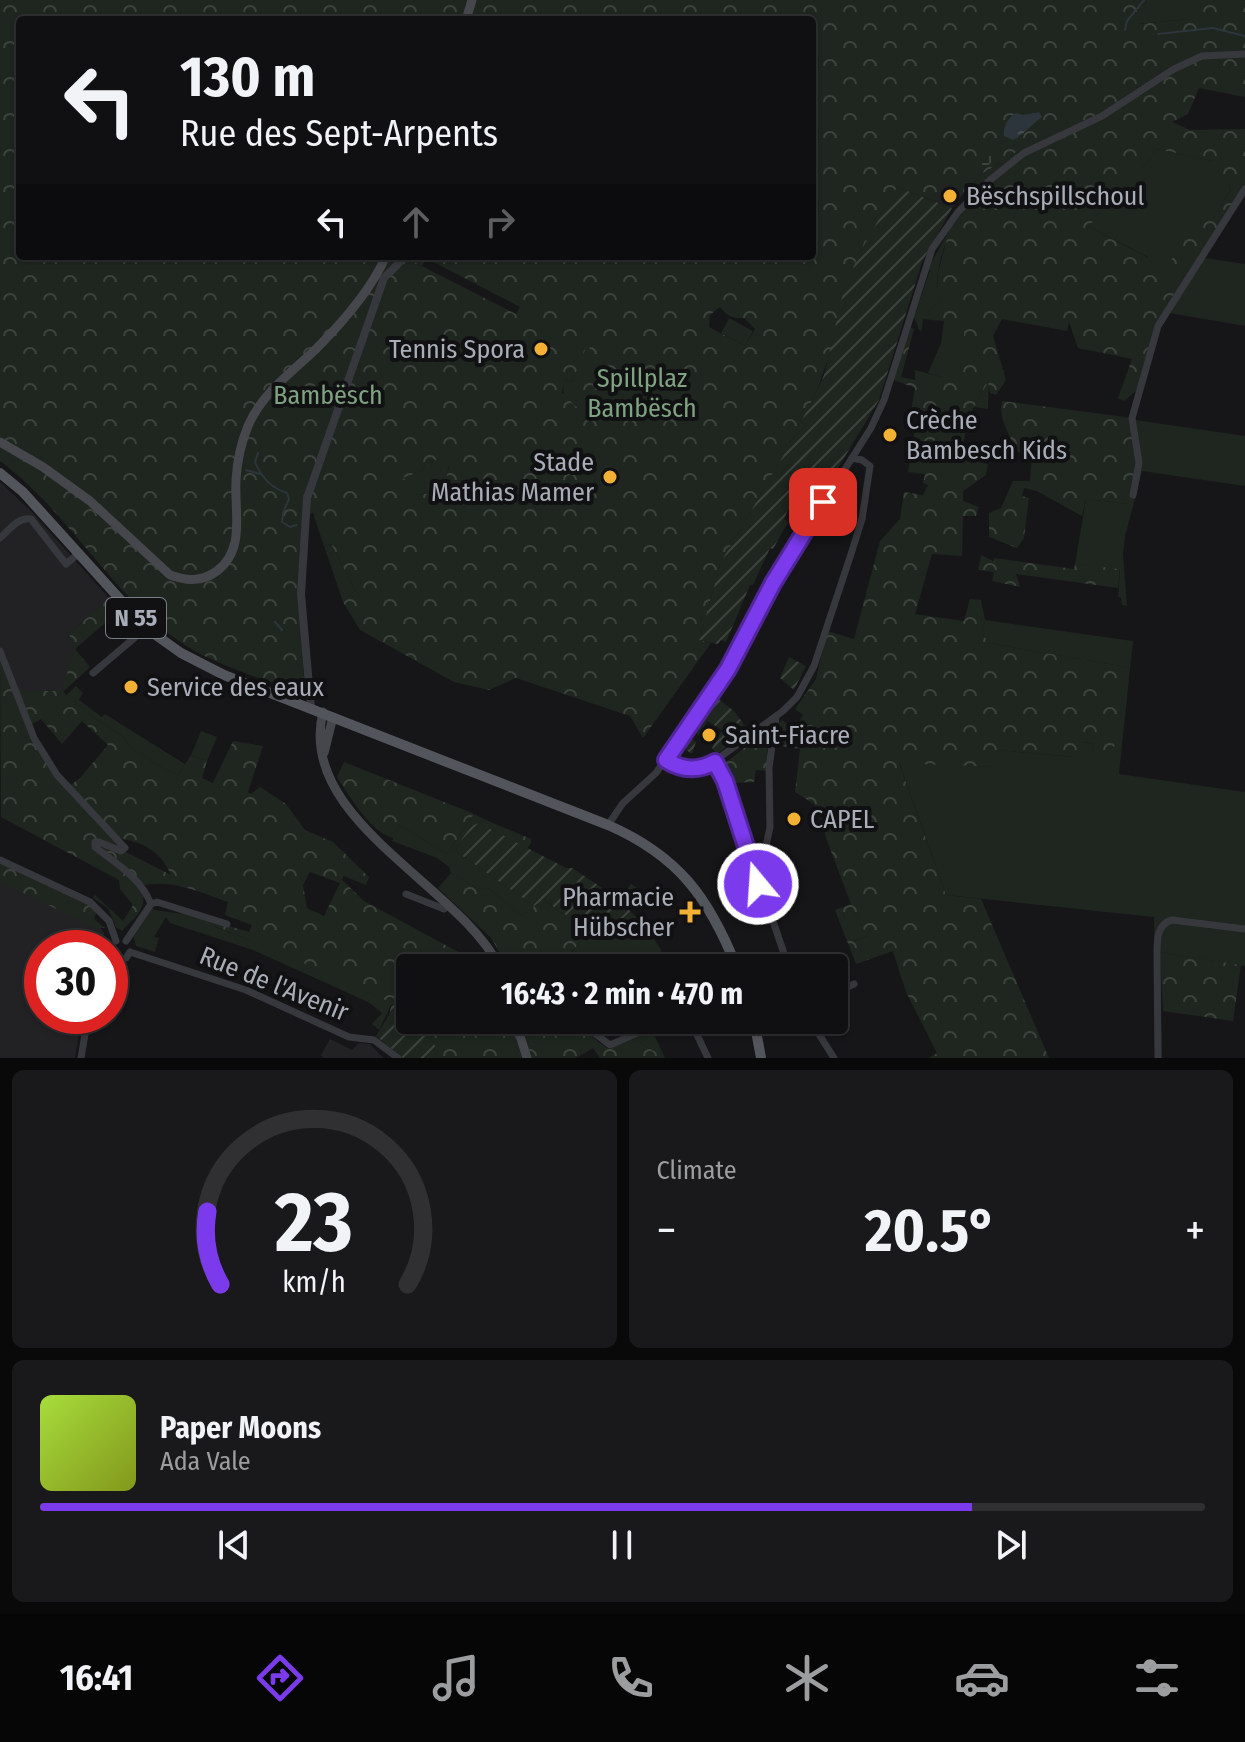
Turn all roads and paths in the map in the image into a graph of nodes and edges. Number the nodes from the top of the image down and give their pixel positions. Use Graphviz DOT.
graph roads {
  1 [pos="1245,54"];
  2 [pos="1245,189"];
  3 [pos="384,260"];
  4 [pos="402,260"];
  5 [pos="0,442"];
  6 [pos="852,458"];
  7 [pos="0,473"];
  8 [pos="1133,495"];
  9 [pos="0,538"];
  10 [pos="78,554"];
  11 [pos="146,628"];
  12 [pos="0,651"];
  13 [pos="93,673"];
  14 [pos="322,712"];
  15 [pos="776,717"];
  16 [pos="666,760"];
  17 [pos="715,762"];
  18 [pos="608,825"];
  19 [pos="0,860"];
  20 [pos="758,884"];
  21 [pos="406,894"];
  22 [pos="151,904"];
  23 [pos="449,906"];
  24 [pos="227,924"];
  25 [pos="1245,929"];
  26 [pos="112,930"];
  27 [pos="128,938"];
  28 [pos="128,946"];
  29 [pos="130,952"];
  30 [pos="128,954"];
  31 [pos="492,954"];
  32 [pos="731,954"];
  33 [pos="785,954"];
  34 [pos="854,984"];
  35 [pos="848,987"];
  36 [pos="85,1034"];
  37 [pos="519,1034"];
  38 [pos="635,1034"];
  39 [pos="697,1034"];
  40 [pos="757,1034"];
  41 [pos="819,1034"];
  42 [pos="597,1035"];
  43 [pos="81,1058"];
  44 [pos="398,1058"];
  45 [pos="527,1058"];
  46 [pos="708,1058"];
  47 [pos="761,1058"];
  48 [pos="834,1058"];
  49 [pos="1158,1058"];
  1 -- 6 [label="street"];
  2 -- 8 [label="street"];
  3 -- 5 [label="main road"];
  4 -- 14 [label="street"];
  6 -- 15 [label="street"];
  6 -- 16 [label="street"];
  7 -- 10 [label="main road, N 55"];
  9 -- 10 [label="street"];
  10 -- 11 [label="main road, N 55"];
  11 -- 13 [label="street"];
  11 -- 14 [label="main road, N 55"];
  12 -- 22 [label="street"];
  14 -- 18 [label="main road, N 55"];
  14 -- 23 [label="main road"];
  15 -- 17 [label="street"];
  15 -- 20 [label="street"];
  16 -- 17 [label="street"];
  16 -- 18 [label="street"];
  17 -- 20 [label="street"];
  18 -- 32 [label="main road, N 55"];
  19 -- 26 [label="street"];
  20 -- 33 [label="street"];
  21 -- 23 [label="street"];
  22 -- 24 [label="street"];
  22 -- 27 [label="street"];
  23 -- 31 [label="main road"];
  25 -- 49 [label="street"];
  28 -- 29 [label="street"];
  29 -- 30 [label="street"];
  29 -- 44 [label="street, Rue de l'Avenir"];
  34 -- 35 [label="street"];
  36 -- 43 [label="street"];
  37 -- 45 [label="main road"];
  38 -- 42 [label="street"];
  39 -- 46 [label="street"];
  40 -- 47 [label="main road"];
  41 -- 48 [label="street"];
}
